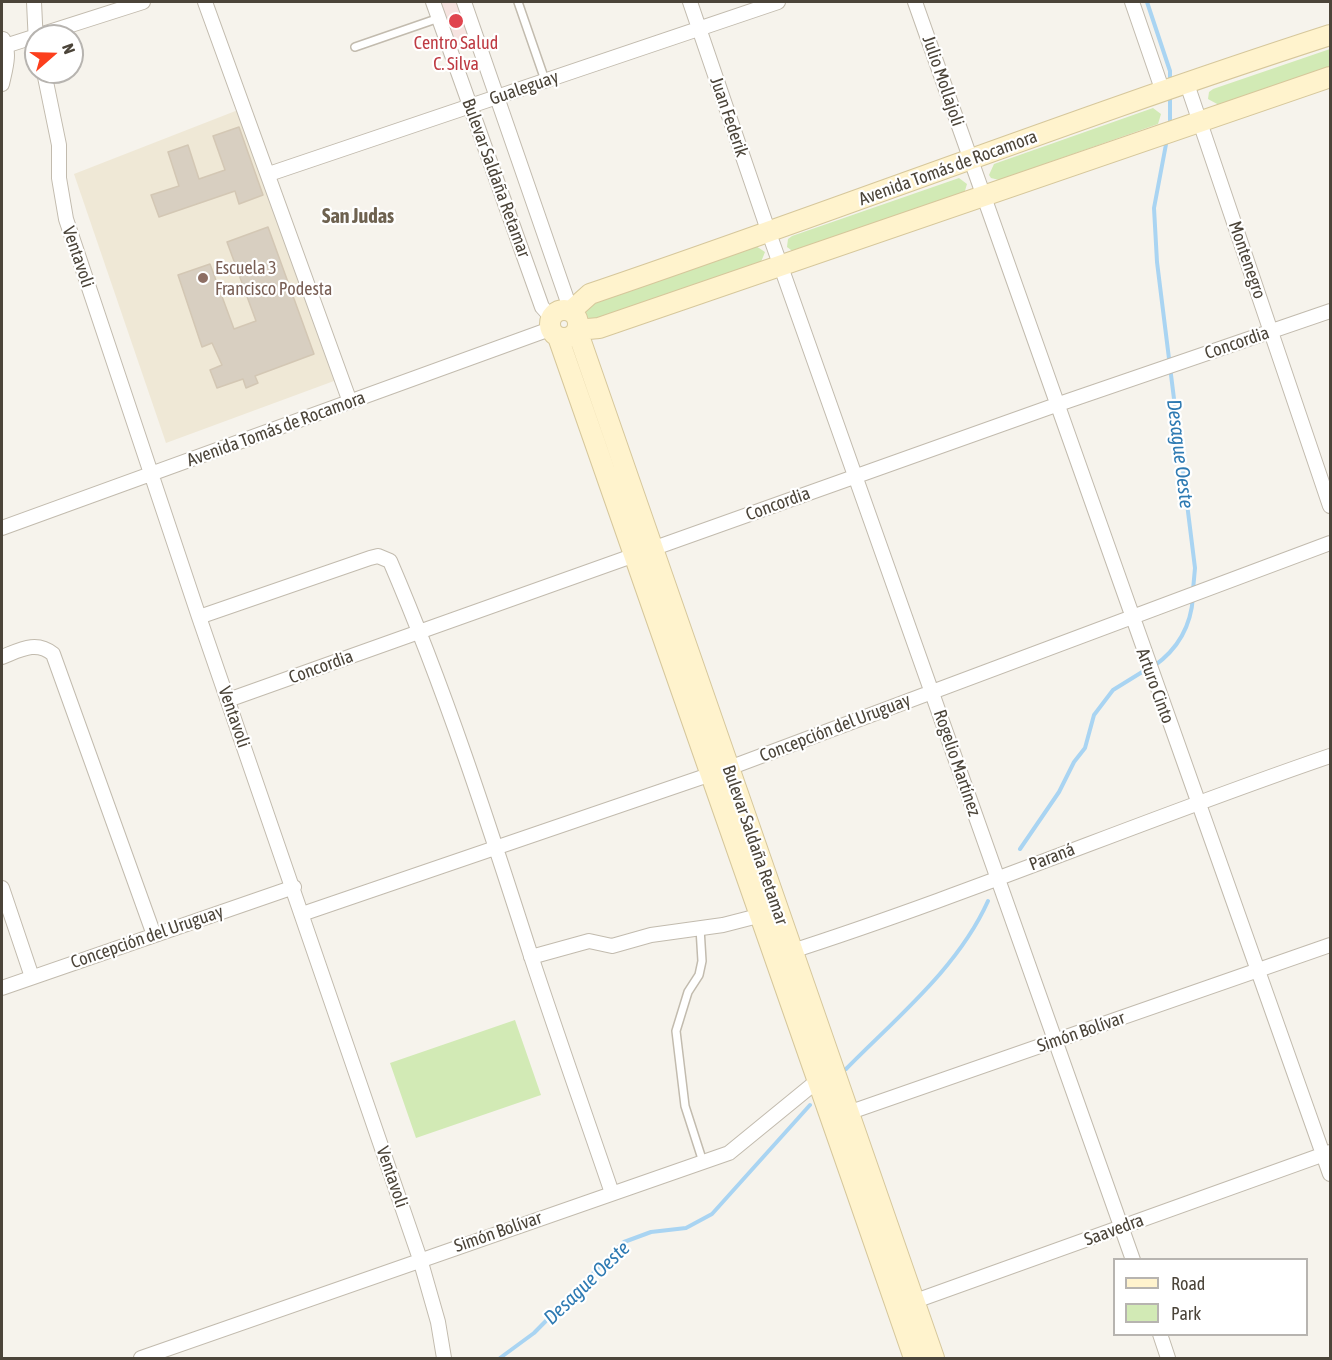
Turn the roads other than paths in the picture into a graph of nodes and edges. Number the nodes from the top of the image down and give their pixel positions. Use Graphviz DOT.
graph roads {
  1 [pos="34,2"];
  2 [pos="143,2"];
  3 [pos="205,2"];
  4 [pos="433,2"];
  5 [pos="464,2"];
  6 [pos="518,2"];
  7 [pos="690,2"];
  8 [pos="778,2"];
  9 [pos="915,2"];
  10 [pos="1132,2"];
  11 [pos="439,18"];
  12 [pos="35,24"];
  13 [pos="79,24"];
  14 [pos="699,28"];
  15 [pos="1330,35"];
  16 [pos="24,40"];
  17 [pos="3,43"];
  18 [pos="355,47"];
  19 [pos="1330,77"];
  20 [pos="545,80"];
  21 [pos="2,84"];
  22 [pos="46,84"];
  23 [pos="1172,86"];
  24 [pos="496,97"];
  25 [pos="471,106"];
  26 [pos="1199,121"];
  27 [pos="971,161"];
  28 [pos="269,174"];
  29 [pos="983,196"];
  30 [pos="769,233"];
  31 [pos="782,267"];
  32 [pos="571,311"];
  33 [pos="1330,312"];
  34 [pos="553,328"];
  35 [pos="577,330"];
  36 [pos="1271,331"];
  37 [pos="350,402"];
  38 [pos="1056,405"];
  39 [pos="152,474"];
  40 [pos="855,476"];
  41 [pos="1330,506"];
  42 [pos="2,528"];
  43 [pos="1330,543"];
  44 [pos="654,550"];
  45 [pos="633,557"];
  46 [pos="199,617"];
  47 [pos="1131,618"];
  48 [pos="420,632"];
  49 [pos="2,657"];
  50 [pos="932,692"];
  51 [pos="228,700"];
  52 [pos="1330,756"];
  53 [pos="729,768"];
  54 [pos="708,775"];
  55 [pos="1197,802"];
  56 [pos="498,849"];
  57 [pos="998,877"];
  58 [pos="294,887"];
  59 [pos="2,888"];
  60 [pos="302,914"];
  61 [pos="758,916"];
  62 [pos="699,928"];
  63 [pos="154,935"];
  64 [pos="1330,945"];
  65 [pos="782,954"];
  66 [pos="531,957"];
  67 [pos="1257,970"];
  68 [pos="32,977"];
  69 [pos="2,988"];
  70 [pos="1054,1042"];
  71 [pos="834,1069"];
  72 [pos="817,1080"];
  73 [pos="841,1116"];
  74 [pos="1327,1153"];
  75 [pos="703,1162"];
  76 [pos="1330,1174"];
  77 [pos="612,1193"];
  78 [pos="1122,1227"];
  79 [pos="1132,1258"];
  80 [pos="420,1259"];
  81 [pos="905,1304"];
  82 [pos="1160,1336"];
  83 [pos="141,1359"];
  84 [pos="444,1359"];
  85 [pos="914,1359"];
  86 [pos="934,1359"];
  87 [pos="1168,1359"];
  1 -- 12 [label="street"];
  2 -- 13 [label="street"];
  3 -- 28 [label="street"];
  4 -- 11 [label="street, Bulevar Saldaña Retamar"];
  5 -- 24 [label="street, Bulevar Saldaña Retamar"];
  6 -- 20 [label="lane"];
  7 -- 14 [label="street, Juan Federik"];
  8 -- 14 [label="street, Gualeguay"];
  9 -- 27 [label="street, Julio Mollajoli"];
  10 -- 23 [label="street, Montenegro"];
  11 -- 18 [label="lane"];
  11 -- 25 [label="street, Bulevar Saldaña Retamar"];
  14 -- 20 [label="street, Gualeguay"];
  14 -- 30 [label="street, Juan Federik"];
  15 -- 23 [label="street, Avenida Tomás de Rocamora"];
  16 -- 17 [label="street"];
  17 -- 21 [label="street"];
  19 -- 26 [label="street, Avenida Tomás de Rocamora"];
  20 -- 24 [label="street, Gualeguay"];
  22 -- 39 [label="street, Ventavoli"];
  23 -- 26 [label="street, Montenegro"];
  23 -- 27 [label="street, Avenida Tomás de Rocamora"];
  24 -- 25 [label="street, Gualeguay"];
  24 -- 32 [label="street, Bulevar Saldaña Retamar"];
  25 -- 28 [label="street, Gualeguay"];
  25 -- 34 [label="street, Bulevar Saldaña Retamar"];
  26 -- 29 [label="street, Avenida Tomás de Rocamora"];
  26 -- 36 [label="street, Montenegro"];
  27 -- 29 [label="street, Julio Mollajoli"];
  27 -- 30 [label="street, Avenida Tomás de Rocamora"];
  28 -- 37 [label="street"];
  29 -- 31 [label="street, Avenida Tomás de Rocamora"];
  29 -- 38 [label="street, Arturo Cinto"];
  30 -- 31 [label="street, Juan Federik"];
  30 -- 32 [label="street, Avenida Tomás de Rocamora"];
  31 -- 35 [label="street, Avenida Tomás de Rocamora"];
  31 -- 40 [label="street, Rogelio Martínez"];
  32 -- 34 [label="street"];
  32 -- 35 [label="street, Bulevar Saldaña Retamar"];
  33 -- 36 [label="street, Concordia"];
  34 -- 35 [label="street"];
  34 -- 37 [label="street, Avenida Tomás de Rocamora"];
  34 -- 45 [label="street, Bulevar Saldaña Retamar"];
  35 -- 44 [label="street, Bulevar Saldaña Retamar"];
  36 -- 38 [label="street, Concordia"];
  36 -- 41 [label="street, Montenegro"];
  37 -- 39 [label="street, Avenida Tomás de Rocamora"];
  38 -- 40 [label="street, Concordia"];
  38 -- 47 [label="street, Arturo Cinto"];
  39 -- 42 [label="street, Avenida Tomás de Rocamora"];
  39 -- 46 [label="street, Ventavoli"];
  40 -- 44 [label="street, Concordia"];
  40 -- 50 [label="street, Rogelio Martínez"];
  43 -- 47 [label="street, Concepción del Uruguay"];
  44 -- 45 [label="street, Concordia"];
  44 -- 53 [label="street, Bulevar Saldaña Retamar"];
  45 -- 48 [label="street, Concordia"];
  45 -- 54 [label="street, Bulevar Saldaña Retamar"];
  46 -- 48 [label="street"];
  46 -- 51 [label="street, Ventavoli"];
  47 -- 50 [label="street, Concepción del Uruguay"];
  47 -- 55 [label="street, Arturo Cinto"];
  48 -- 51 [label="street, Concordia"];
  48 -- 56 [label="street"];
  49 -- 63 [label="street"];
  50 -- 53 [label="street, Concepción del Uruguay"];
  50 -- 57 [label="street, Rogelio Martínez"];
  51 -- 58 [label="street, Ventavoli"];
  52 -- 55 [label="street, Paraná"];
  53 -- 54 [label="street, Concepción del Uruguay"];
  53 -- 65 [label="street, Bulevar Saldaña Retamar"];
  54 -- 56 [label="street, Concepción del Uruguay"];
  54 -- 61 [label="street, Bulevar Saldaña Retamar"];
  55 -- 57 [label="street, Paraná"];
  55 -- 67 [label="street, Arturo Cinto"];
  56 -- 60 [label="street, Concepción del Uruguay"];
  56 -- 66 [label="street"];
  57 -- 65 [label="street, Paraná"];
  57 -- 70 [label="street, Rogelio Martínez"];
  58 -- 60 [label="street, Ventavoli"];
  58 -- 63 [label="street, Concepción del Uruguay"];
  59 -- 68 [label="street"];
  60 -- 80 [label="street, Ventavoli"];
  61 -- 62 [label="street"];
  61 -- 65 [label="street, Bulevar Saldaña Retamar"];
  62 -- 66 [label="street"];
  62 -- 75 [label="lane"];
  63 -- 68 [label="street, Concepción del Uruguay"];
  64 -- 67 [label="street, Simón Bolívar"];
  65 -- 71 [label="street, Bulevar Saldaña Retamar"];
  65 -- 72 [label="street, Bulevar Saldaña Retamar"];
  66 -- 77 [label="street"];
  67 -- 70 [label="street, Simón Bolívar"];
  67 -- 74 [label="street, Arturo Cinto"];
  68 -- 69 [label="street, Concepción del Uruguay"];
  70 -- 73 [label="street, Simón Bolívar"];
  70 -- 78 [label="street, Rogelio Martínez"];
  71 -- 72 [label="street, Simón Bolívar"];
  71 -- 73 [label="street, Bulevar Saldaña Retamar"];
  72 -- 73 [label="street, Bulevar Saldaña Retamar"];
  72 -- 75 [label="street, Simón Bolívar"];
  73 -- 81 [label="street, Bulevar Saldaña Retamar"];
  74 -- 76 [label="street, Arturo Cinto"];
  74 -- 78 [label="street, Saavedra"];
  75 -- 77 [label="street, Simón Bolívar"];
  77 -- 80 [label="street, Simón Bolívar"];
  78 -- 79 [label="street, Rogelio Martínez"];
  78 -- 81 [label="street, Saavedra"];
  80 -- 83 [label="street, Simón Bolívar"];
  80 -- 84 [label="street, Ventavoli"];
  81 -- 85 [label="street, Bulevar Saldaña Retamar"];
  81 -- 86 [label="street, Bulevar Saldaña Retamar"];
  82 -- 87 [label="street"];
}
